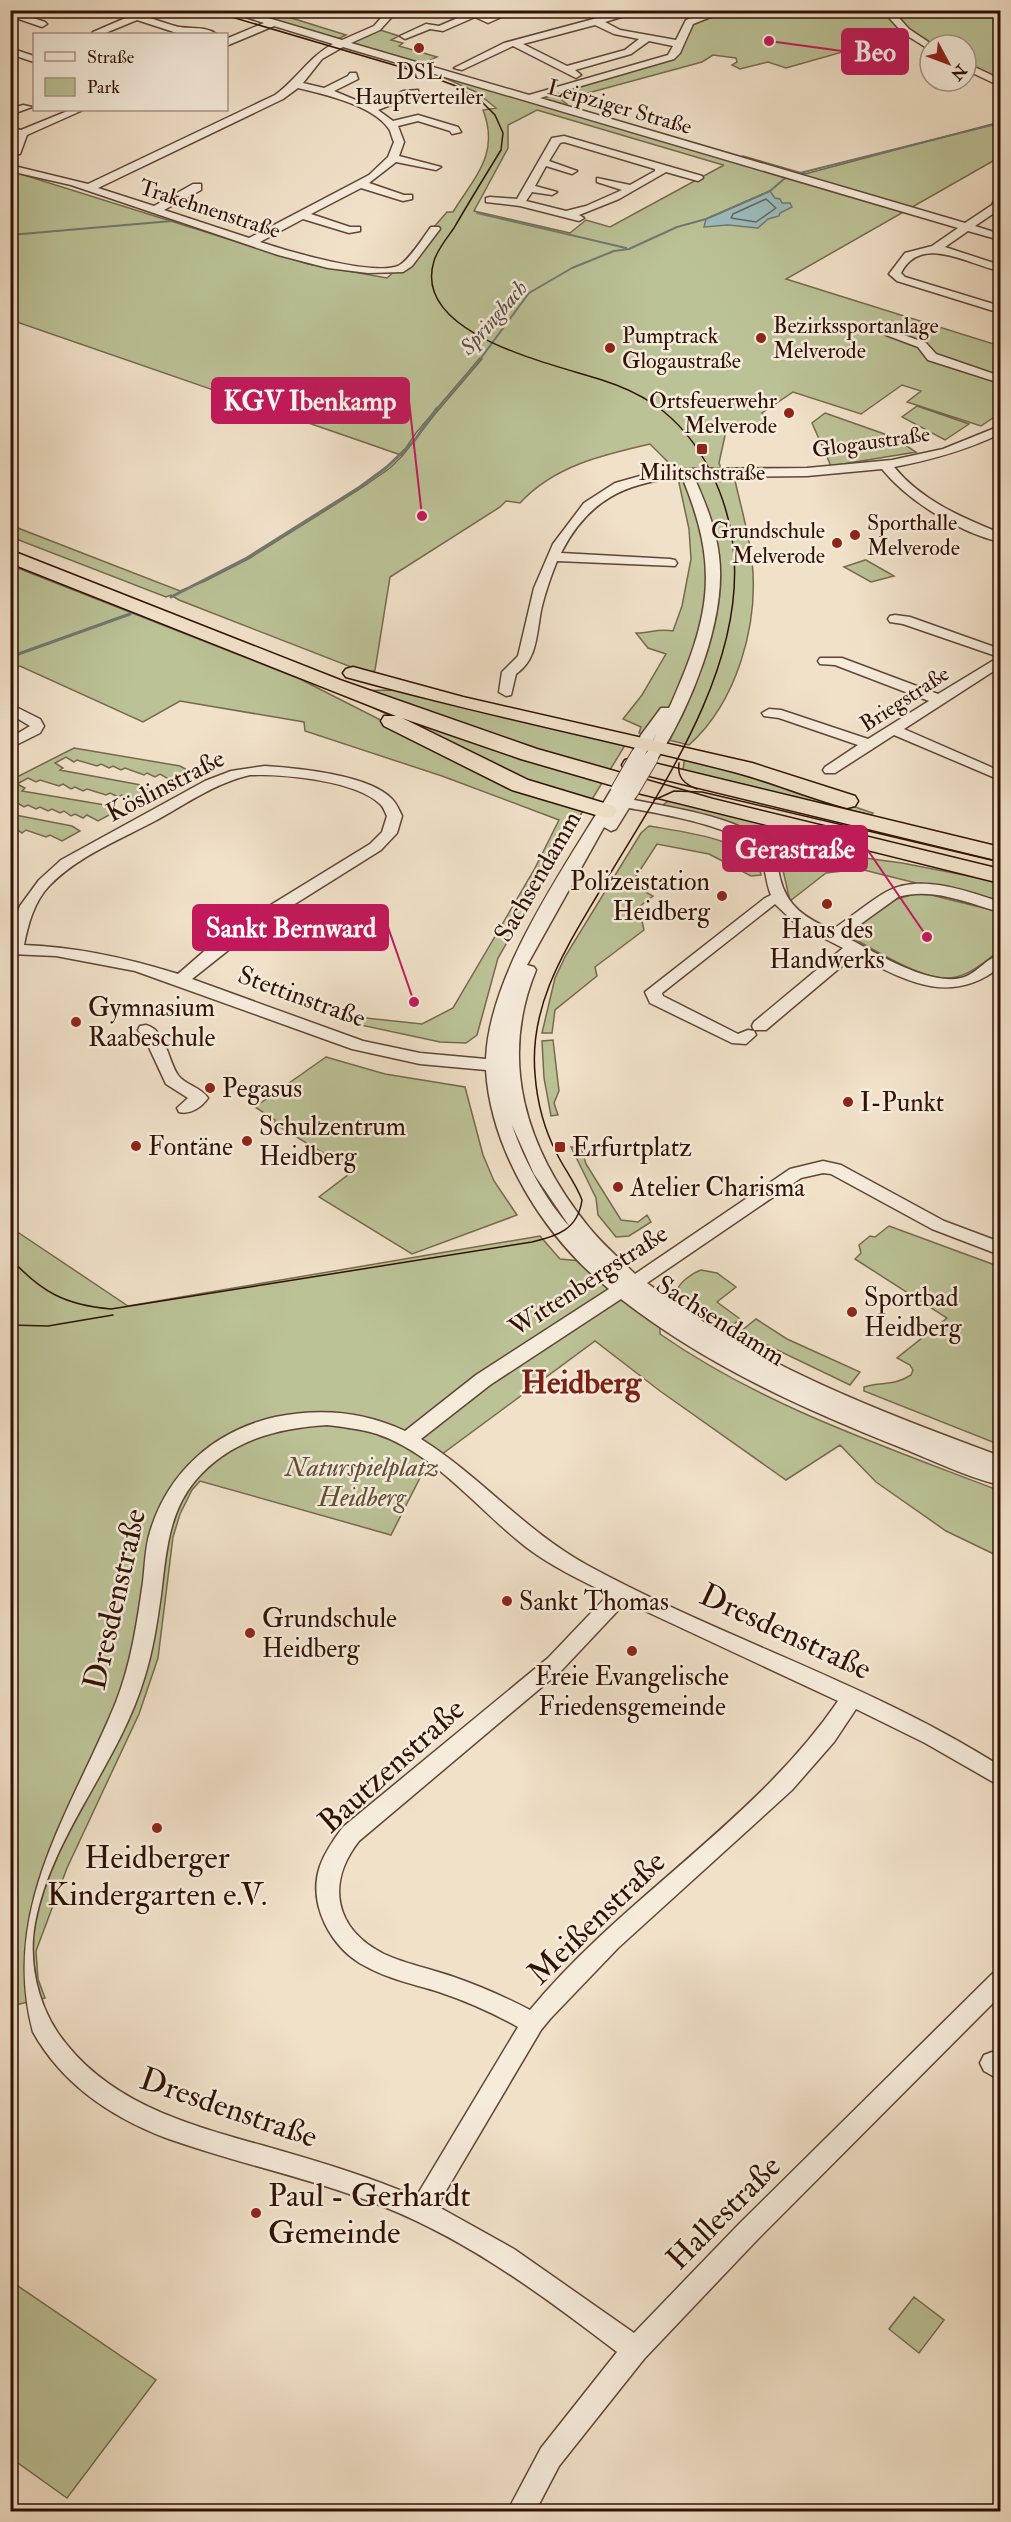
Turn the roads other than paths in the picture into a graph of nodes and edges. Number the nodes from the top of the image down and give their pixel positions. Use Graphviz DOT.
graph roads {
  1 [pos="115,10"];
  2 [pos="229,10"];
  3 [pos="394,10"];
  4 [pos="513,10"];
  5 [pos="640,10"];
  6 [pos="688,10"];
  7 [pos="724,10"];
  8 [pos="886,10"];
  9 [pos="471,12"];
  10 [pos="10,13"];
  11 [pos="136,17"];
  12 [pos="701,17"];
  13 [pos="597,22"];
  14 [pos="273,23"];
  15 [pos="42,24"];
  16 [pos="194,30"];
  17 [pos="98,33"];
  18 [pos="186,33"];
  19 [pos="207,33"];
  20 [pos="393,33"];
  21 [pos="647,38"];
  22 [pos="918,39"];
  23 [pos="228,41"];
  24 [pos="343,43"];
  25 [pos="514,44"];
  26 [pos="679,44"];
  27 [pos="10,51"];
  28 [pos="32,59"];
  29 [pos="10,63"];
  30 [pos="459,68"];
  31 [pos="565,69"];
  32 [pos="978,72"];
  33 [pos="353,75"];
  34 [pos="587,81"];
  35 [pos="1000,83"];
  36 [pos="296,85"];
  37 [pos="324,92"];
  38 [pos="414,92"];
  39 [pos="527,99"];
  40 [pos="27,107"];
  41 [pos="371,109"];
  42 [pos="76,111"];
  43 [pos="10,112"];
  44 [pos="391,125"];
  45 [pos="10,130"];
  46 [pos="456,132"];
  47 [pos="22,133"];
  48 [pos="667,140"];
  49 [pos="16,152"];
  50 [pos="394,158"];
  51 [pos="632,160"];
  52 [pos="543,162"];
  53 [pos="436,167"];
  54 [pos="660,168"];
  55 [pos="18,170"];
  56 [pos="572,171"];
  57 [pos="698,178"];
  58 [pos="601,180"];
  59 [pos="360,184"];
  60 [pos="197,186"];
  61 [pos="89,188"];
  62 [pos="529,188"];
  63 [pos="631,189"];
  64 [pos="552,192"];
  65 [pos="408,197"];
  66 [pos="490,200"];
  67 [pos="520,203"];
  68 [pos="999,204"];
  69 [pos="155,210"];
  70 [pos="568,214"];
  71 [pos="302,215"];
  72 [pos="590,220"];
  73 [pos="966,227"];
  74 [pos="356,229"];
  75 [pos="435,229"];
  76 [pos="1000,237"];
  77 [pos="250,242"];
  78 [pos="936,248"];
  79 [pos="1000,268"];
  80 [pos="1000,310"];
  81 [pos="890,333"];
  82 [pos="1000,380"];
  83 [pos="999,433"];
  84 [pos="885,465"];
  85 [pos="688,476"];
  86 [pos="1000,538"];
  87 [pos="10,544"];
  88 [pos="10,556"];
  89 [pos="554,557"];
  90 [pos="670,563"];
  91 [pos="895,620"];
  92 [pos="1000,653"];
  93 [pos="825,661"];
  94 [pos="1000,662"];
  95 [pos="313,663"];
  96 [pos="282,664"];
  97 [pos="506,692"];
  98 [pos="940,700"];
  99 [pos="10,708"];
  100 [pos="770,713"];
  101 [pos="895,730"];
  102 [pos="10,744"];
  103 [pos="871,745"];
  104 [pos="647,751"];
  105 [pos="1000,758"];
  106 [pos="985,769"];
  107 [pos="830,770"];
  108 [pos="1000,776"];
  109 [pos="618,802"];
  110 [pos="713,831"];
  111 [pos="751,838"];
  112 [pos="790,844"];
  113 [pos="994,864"];
  114 [pos="772,868"];
  115 [pos="778,898"];
  116 [pos="1000,907"];
  117 [pos="833,937"];
  118 [pos="854,947"];
  119 [pos="13,949"];
  120 [pos="1000,960"];
  121 [pos="182,979"];
  122 [pos="146,1030"];
  123 [pos="502,1065"];
  124 [pos="185,1108"];
  125 [pos="1000,1249"];
  126 [pos="629,1286"];
  127 [pos="407,1439"];
  128 [pos="1000,1464"];
  129 [pos="1000,1478"];
  130 [pos="623,1592"];
  131 [pos="852,1698"];
  132 [pos="1000,1777"];
  133 [pos="1000,1982"];
  134 [pos="533,2023"];
  135 [pos="422,2211"];
  136 [pos="635,2350"];
  137 [pos="520,2511"];
  1 -- 11 [label="street"];
  2 -- 14 [label="street, Leipziger Straße"];
  3 -- 20 [label="street"];
  4 -- 9 [label="street"];
  5 -- 13 [label="street"];
  6 -- 12 [label="street"];
  7 -- 12 [label="street"];
  8 -- 22 [label="street"];
  9 -- 20 [label="street"];
  10 -- 15 [label="street"];
  11 -- 16 [label="street"];
  11 -- 17 [label="street"];
  12 -- 26 [label="street"];
  13 -- 21 [label="street"];
  13 -- 25 [label="street"];
  14 -- 23 [label="street"];
  14 -- 24 [label="street, Leipziger Straße"];
  16 -- 18 [label="street"];
  16 -- 19 [label="street"];
  20 -- 24 [label="street"];
  21 -- 26 [label="street"];
  21 -- 31 [label="street"];
  24 -- 36 [label="street"];
  24 -- 39 [label="street, Leipziger Straße"];
  25 -- 30 [label="street"];
  25 -- 31 [label="street"];
  26 -- 34 [label="street"];
  27 -- 28 [label="street"];
  28 -- 29 [label="street"];
  31 -- 34 [label="street"];
  32 -- 35 [label="street"];
  33 -- 37 [label="street"];
  34 -- 39 [label="street"];
  36 -- 37 [label="street"];
  36 -- 61 [label="street"];
  37 -- 41 [label="street"];
  38 -- 41 [label="street"];
  39 -- 48 [label="street, Leipziger Straße"];
  40 -- 43 [label="street"];
  41 -- 44 [label="street"];
  42 -- 47 [label="street"];
  44 -- 46 [label="street"];
  44 -- 50 [label="street"];
  45 -- 47 [label="street"];
  47 -- 49 [label="street"];
  48 -- 51 [label="street"];
  48 -- 73 [label="street, Leipziger Straße"];
  50 -- 53 [label="street"];
  50 -- 59 [label="street"];
  51 -- 52 [label="street"];
  51 -- 54 [label="street"];
  52 -- 56 [label="street"];
  52 -- 62 [label="street"];
  54 -- 57 [label="street"];
  54 -- 63 [label="street"];
  55 -- 61 [label="street, Trakehnenstraße"];
  58 -- 63 [label="street"];
  59 -- 65 [label="street"];
  59 -- 71 [label="street"];
  60 -- 69 [label="street"];
  61 -- 69 [label="street, Trakehnenstraße"];
  62 -- 64 [label="street"];
  62 -- 67 [label="street"];
  63 -- 70 [label="street"];
  66 -- 67 [label="street"];
  67 -- 70 [label="street"];
  68 -- 73 [label="street"];
  69 -- 77 [label="street, Trakehnenstraße"];
  70 -- 72 [label="street"];
  71 -- 74 [label="street"];
  71 -- 77 [label="street"];
  73 -- 76 [label="street, Leipziger Straße"];
  73 -- 78 [label="street"];
  75 -- 77 [label="street, Trakehnenstraße"];
  78 -- 79 [label="street"];
  78 -- 80 [label="street"];
  81 -- 82 [label="street"];
  83 -- 84 [label="street, Glogaustraße"];
  84 -- 85 [label="street, Glogaustraße"];
  84 -- 86 [label="street"];
  85 -- 89 [label="street"];
  85 -- 104 [label="street, Sachsendamm"];
  87 -- 95 [label="highway"];
  88 -- 96 [label="highway"];
  89 -- 90 [label="street"];
  89 -- 97 [label="street"];
  91 -- 92 [label="street"];
  93 -- 98 [label="street"];
  94 -- 98 [label="street, Briegstraße"];
  95 -- 104 [label="highway"];
  95 -- 113 [label="highway"];
  96 -- 109 [label="highway"];
  96 -- 113 [label="highway"];
  98 -- 101 [label="street, Briegstraße"];
  99 -- 102 [label="street"];
  100 -- 103 [label="street"];
  101 -- 103 [label="street, Briegstraße"];
  101 -- 106 [label="street"];
  103 -- 107 [label="street, Briegstraße"];
  104 -- 109 [label="street, Sachsendamm, bridge"];
  104 -- 113 [label="highway"];
  105 -- 106 [label="street"];
  106 -- 108 [label="street"];
  109 -- 110 [label="street"];
  109 -- 111 [label="street"];
  109 -- 123 [label="street, Sachsendamm"];
  110 -- 111 [label="street"];
  110 -- 114 [label="street"];
  111 -- 112 [label="highway"];
  111 -- 114 [label="street"];
  112 -- 113 [label="highway"];
  112 -- 114 [label="highway"];
  114 -- 115 [label="street"];
  115 -- 117 [label="street"];
  115 -- 118 [label="street"];
  116 -- 117 [label="street"];
  117 -- 118 [label="street"];
  118 -- 120 [label="street"];
  119 -- 121 [label="street, Stettinstraße"];
  119 -- 121 [label="street, Köslinstraße"];
  121 -- 123 [label="street, Stettinstraße"];
  122 -- 124 [label="street"];
  123 -- 126 [label="street, Sachsendamm"];
  125 -- 126 [label="street, Wittenbergstraße"];
  126 -- 127 [label="street, Wittenbergstraße"];
  126 -- 128 [label="street, Sachsendamm"];
  126 -- 129 [label="street, Sachsendamm"];
  127 -- 130 [label="street, Dresdenstraße"];
  127 -- 135 [label="street, Dresdenstraße"];
  130 -- 131 [label="street, Dresdenstraße"];
  130 -- 134 [label="street, Bautzenstraße"];
  131 -- 132 [label="street, Dresdenstraße"];
  131 -- 134 [label="street, Meißenstraße"];
  133 -- 136 [label="street, Hallestraße"];
  134 -- 135 [label="street, Meißenstraße"];
  135 -- 136 [label="street, Dresdenstraße"];
  136 -- 137 [label="street, Hallestraße"];
}
